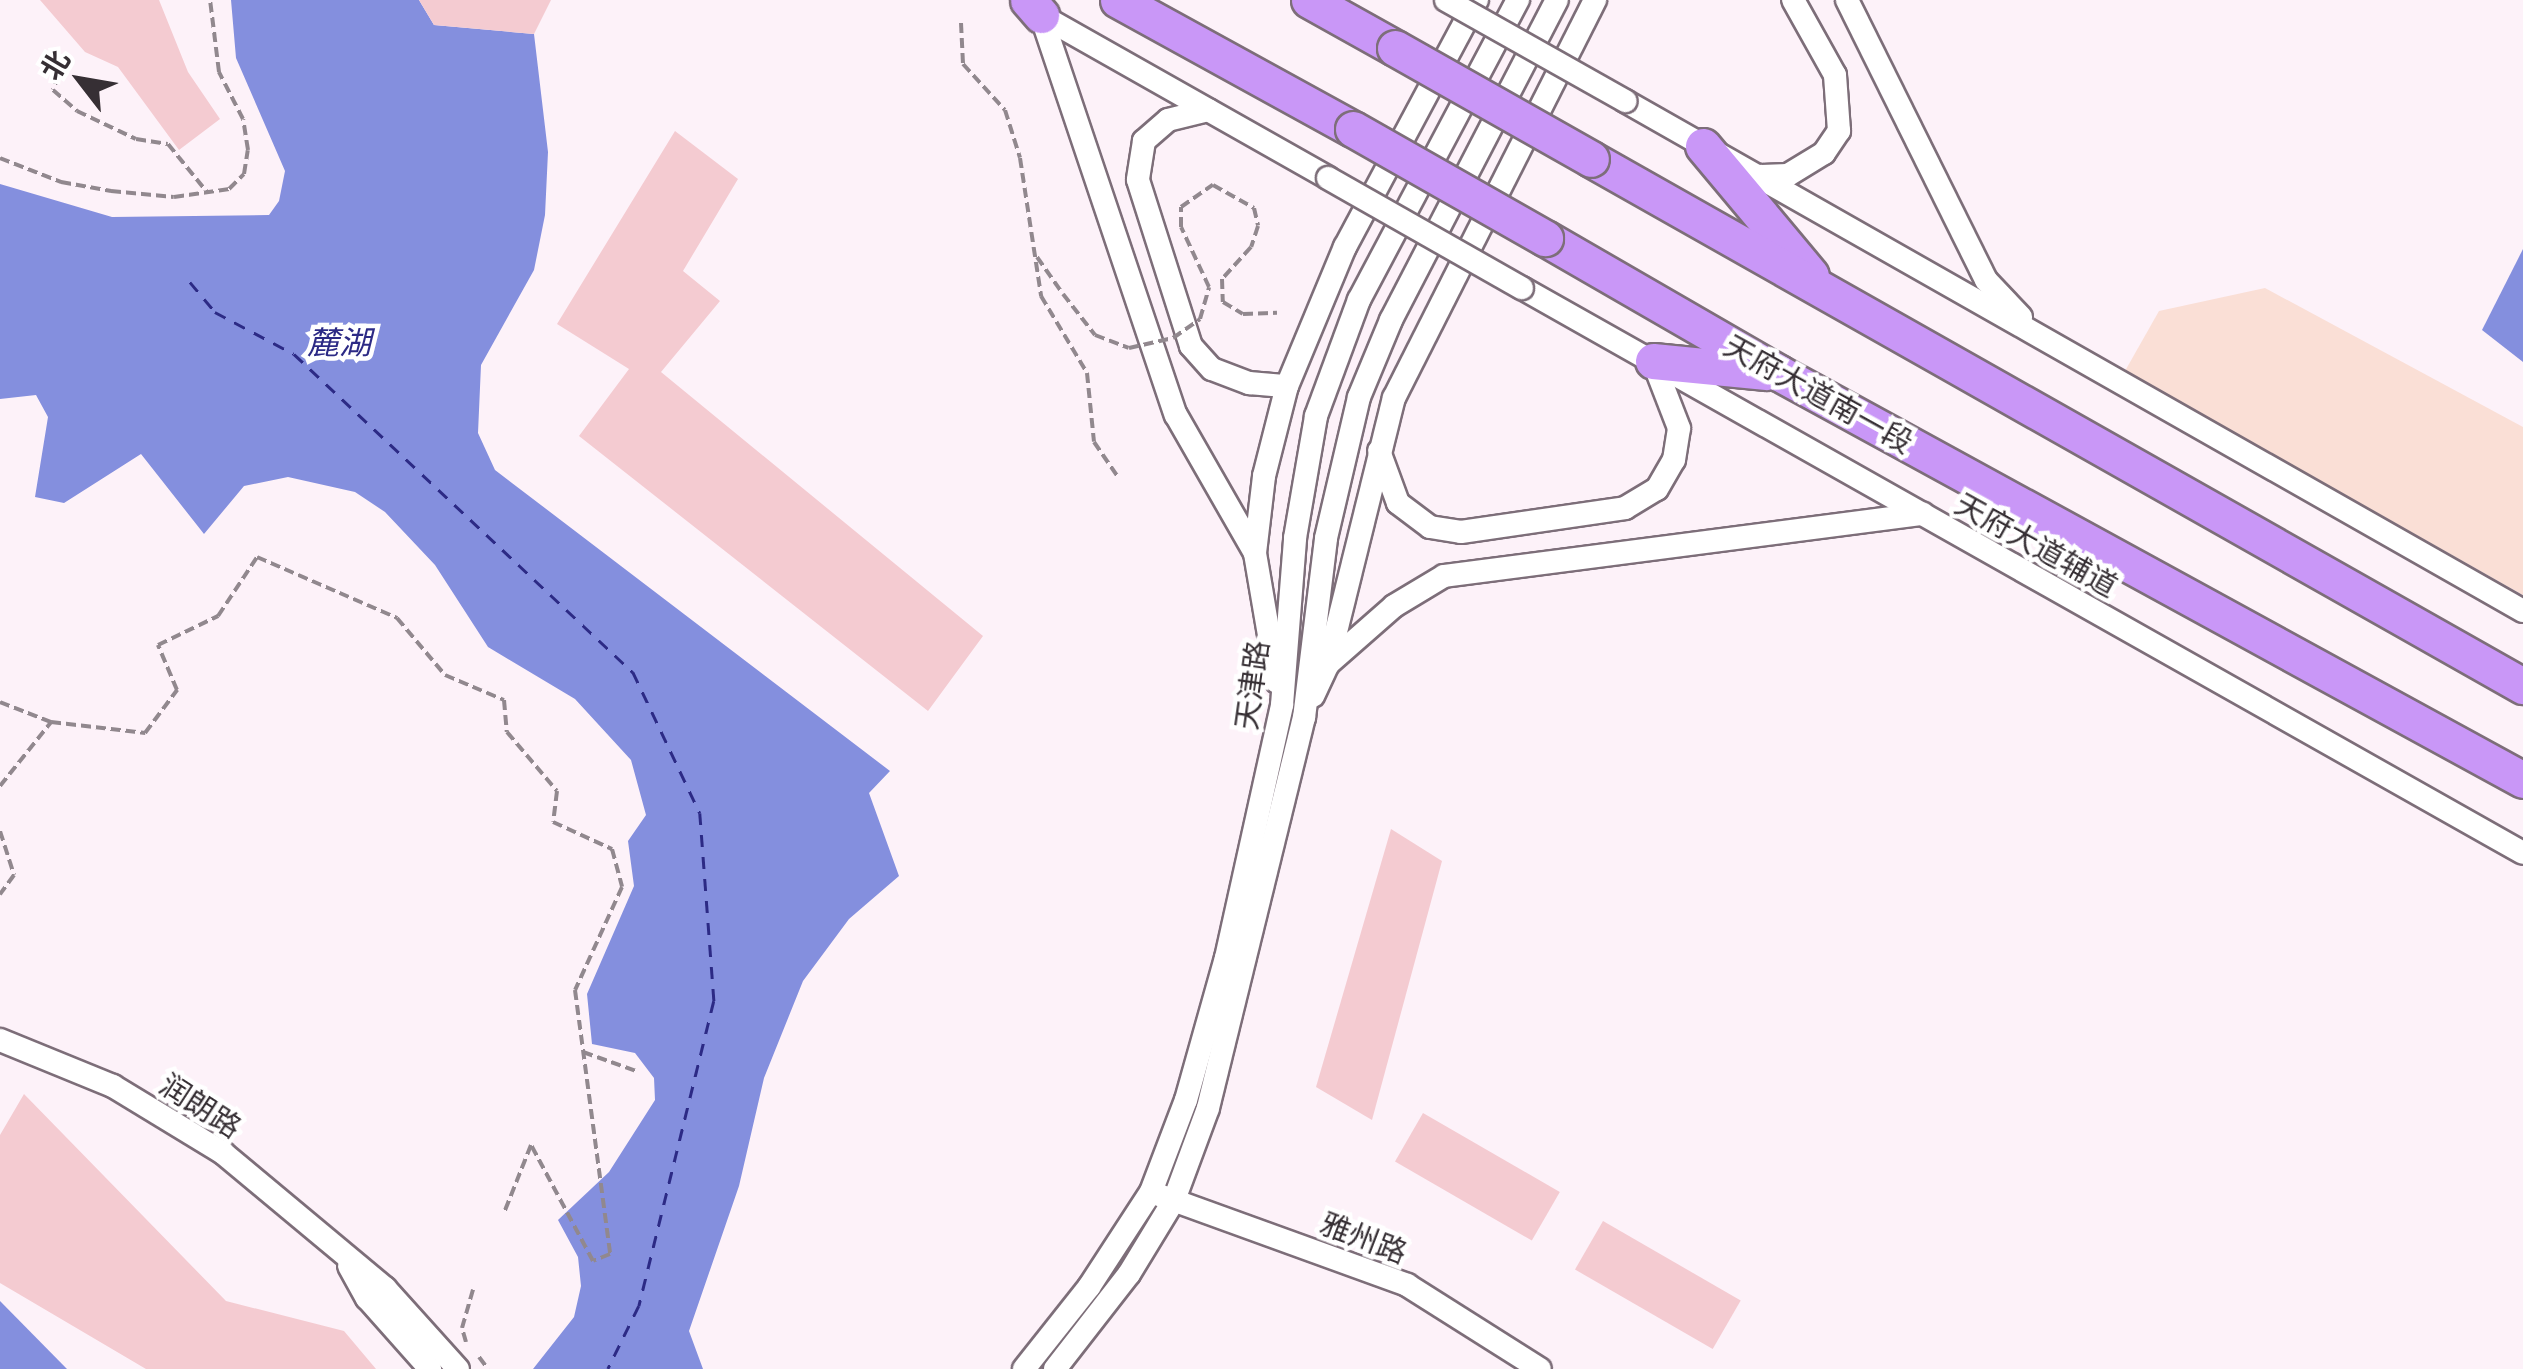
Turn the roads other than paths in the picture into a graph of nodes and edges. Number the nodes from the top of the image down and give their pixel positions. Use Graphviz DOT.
graph roads {
  1 [pos="1118,0"];
  2 [pos="1309,0"];
  3 [pos="1446,0"];
  4 [pos="1477,0"];
  5 [pos="1518,0"];
  6 [pos="1556,0"];
  7 [pos="1594,0"];
  8 [pos="1793,0"];
  9 [pos="1847,0"];
  10 [pos="1028,5"];
  11 [pos="1208,110"];
  12 [pos="1703,146"];
  13 [pos="1758,176"];
  14 [pos="1824,291"];
  15 [pos="2036,334"];
  16 [pos="1652,361"];
  17 [pos="1779,373"];
  18 [pos="1287,386"];
  19 [pos="1378,446"];
  20 [pos="1923,514"];
  21 [pos="1255,553"];
  22 [pos="2523,610"];
  23 [pos="1328,664"];
  24 [pos="2523,686"];
  25 [pos="1282,704"];
  26 [pos="1304,718"];
  27 [pos="2523,780"];
  28 [pos="1274,797"];
  29 [pos="2523,854"];
  30 [pos="0,1040"];
  31 [pos="1151,1192"];
  32 [pos="1174,1200"];
  33 [pos="424,1352"];
  34 [pos="458,1369"];
  35 [pos="1024,1369"];
  36 [pos="1055,1369"];
  37 [pos="1540,1369"];
  1 -- 17 [label="highway, 天府大道南一段, bridge"];
  2 -- 14 [label="highway, bridge"];
  3 -- 12 [label="street, bridge"];
  4 -- 18 [label="street"];
  5 -- 25 [label="street, 天津路"];
  6 -- 26 [label="street, 天津路"];
  7 -- 19 [label="street"];
  8 -- 13 [label="street"];
  9 -- 15 [label="street"];
  10 -- 11 [label="street, 天府大道辅道"];
  10 -- 21 [label="street"];
  11 -- 16 [label="street, 天府大道辅道, bridge"];
  11 -- 18 [label="street"];
  12 -- 13 [label="street"];
  12 -- 14 [label="highway"];
  13 -- 15 [label="street"];
  14 -- 24 [label="highway"];
  15 -- 22 [label="street"];
  16 -- 17 [label="highway"];
  16 -- 19 [label="street"];
  16 -- 20 [label="street, 天府大道辅道"];
  17 -- 27 [label="highway, 天府大道南一段"];
  18 -- 21 [label="street"];
  19 -- 23 [label="street"];
  20 -- 23 [label="street"];
  20 -- 29 [label="street, 天府大道辅道"];
  21 -- 25 [label="street"];
  23 -- 26 [label="street"];
  25 -- 28 [label="street, 天津路"];
  26 -- 28 [label="street, 天津路"];
  28 -- 31 [label="street, 天津路"];
  28 -- 32 [label="street, 天津路"];
  30 -- 33 [label="street, 润朗路"];
  31 -- 32 [label="street, 雅州路"];
  31 -- 35 [label="street, 天津路"];
  32 -- 36 [label="street, 天津路"];
  32 -- 37 [label="street, 雅州路"];
  33 -- 34 [label="street, 润朗路"];
}
